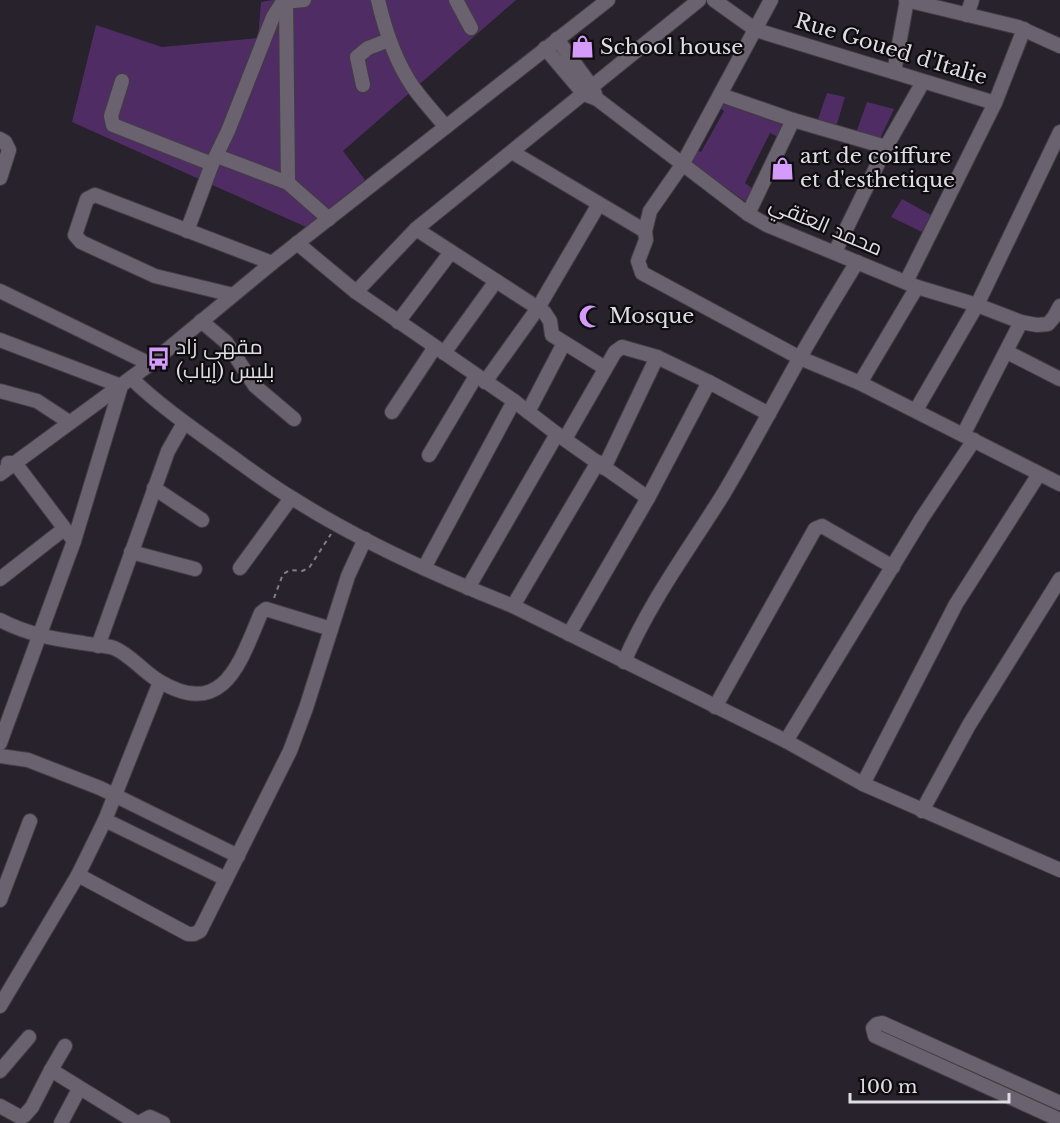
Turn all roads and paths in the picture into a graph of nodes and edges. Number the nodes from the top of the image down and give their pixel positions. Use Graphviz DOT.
graph roads {
  1 [pos="304,0"];
  2 [pos="378,0"];
  3 [pos="456,0"];
  4 [pos="608,0"];
  5 [pos="699,0"];
  6 [pos="714,0"];
  7 [pos="771,0"];
  8 [pos="906,0"];
  9 [pos="972,0"];
  10 [pos="284,1"];
  11 [pos="967,15"];
  12 [pos="471,28"];
  13 [pos="1024,29"];
  14 [pos="756,30"];
  15 [pos="557,39"];
  16 [pos="389,40"];
  17 [pos="1060,46"];
  18 [pos="545,48"];
  19 [pos="894,72"];
  20 [pos="122,81"];
  21 [pos="922,82"];
  22 [pos="363,85"];
  23 [pos="591,94"];
  24 [pos="721,95"];
  25 [pos="995,103"];
  26 [pos="793,120"];
  27 [pos="446,128"];
  28 [pos="1060,132"];
  29 [pos="0,139"];
  30 [pos="886,147"];
  31 [pos="512,152"];
  32 [pos="214,160"];
  33 [pos="682,165"];
  34 [pos="0,178"];
  35 [pos="288,183"];
  36 [pos="599,204"];
  37 [pos="748,214"];
  38 [pos="329,219"];
  39 [pos="416,229"];
  40 [pos="187,231"];
  41 [pos="645,231"];
  42 [pos="297,243"];
  43 [pos="451,252"];
  44 [pos="835,252"];
  45 [pos="857,262"];
  46 [pos="272,263"];
  47 [pos="496,281"];
  48 [pos="912,285"];
  49 [pos="0,291"];
  50 [pos="356,292"];
  51 [pos="233,295"];
  52 [pos="977,305"];
  53 [pos="1060,306"];
  54 [pos="538,308"];
  55 [pos="201,321"];
  56 [pos="398,322"];
  57 [pos="1021,322"];
  58 [pos="0,340"];
  59 [pos="564,343"];
  60 [pos="439,350"];
  61 [pos="1006,352"];
  62 [pos="657,357"];
  63 [pos="800,358"];
  64 [pos="150,364"];
  65 [pos="605,368"];
  66 [pos="480,379"];
  67 [pos="1060,379"];
  68 [pos="126,382"];
  69 [pos="709,382"];
  70 [pos="860,383"];
  71 [pos="0,391"];
  72 [pos="514,401"];
  73 [pos="916,410"];
  74 [pos="392,412"];
  75 [pos="528,412"];
  76 [pos="769,414"];
  77 [pos="294,419"];
  78 [pos="69,422"];
  79 [pos="184,423"];
  80 [pos="561,437"];
  81 [pos="969,438"];
  82 [pos="429,454"];
  83 [pos="0,462"];
  84 [pos="15,463"];
  85 [pos="601,465"];
  86 [pos="0,474"];
  87 [pos="1039,474"];
  88 [pos="1060,484"];
  89 [pos="154,488"];
  90 [pos="291,498"];
  91 [pos="648,498"];
  92 [pos="202,519"];
  93 [pos="336,524"];
  94 [pos="64,529"];
  95 [pos="365,539"];
  96 [pos="74,541"];
  97 [pos="131,552"];
  98 [pos="893,567"];
  99 [pos="240,568"];
  100 [pos="424,568"];
  101 [pos="195,569"];
  102 [pos="0,579"];
  103 [pos="1060,579"];
  104 [pos="468,588"];
  105 [pos="513,606"];
  106 [pos="270,609"];
  107 [pos="0,620"];
  108 [pos="331,629"];
  109 [pos="569,633"];
  110 [pos="39,636"];
  111 [pos="98,646"];
  112 [pos="624,662"];
  113 [pos="160,682"];
  114 [pos="715,707"];
  115 [pos="786,741"];
  116 [pos="0,743"];
  117 [pos="0,756"];
  118 [pos="863,784"];
  119 [pos="115,795"];
  120 [pos="922,811"];
  121 [pos="105,820"];
  122 [pos="30,821"];
  123 [pos="238,856"];
  124 [pos="1060,870"];
  125 [pos="78,875"];
  126 [pos="226,879"];
  127 [pos="0,900"];
  128 [pos="0,1006"];
  129 [pos="28,1037"];
  130 [pos="65,1046"];
  131 [pos="51,1070"];
  132 [pos="0,1071"];
  133 [pos="79,1089"];
  134 [pos="1059,1098"];
  135 [pos="0,1106"];
  136 [pos="1052,1119"];
  137 [pos="61,1123"];
  138 [pos="138,1123"];
  139 [pos="163,1123"];
  1 -- 10 [label="street"];
  2 -- 16 [label="street"];
  3 -- 12 [label="street"];
  4 -- 15 [label="street"];
  5 -- 23 [label="street"];
  6 -- 14 [label="street, Rue Goued d'Italie"];
  7 -- 14 [label="street"];
  8 -- 11 [label="street"];
  8 -- 19 [label="street"];
  9 -- 11 [label="street"];
  10 -- 32 [label="street"];
  10 -- 35 [label="street"];
  11 -- 13 [label="street"];
  13 -- 17 [label="street"];
  13 -- 25 [label="street"];
  14 -- 19 [label="street, Rue Goued d'Italie"];
  14 -- 24 [label="street"];
  15 -- 18 [label="street"];
  15 -- 23 [label="street, محمد العتقي"];
  16 -- 22 [label="street"];
  16 -- 27 [label="street"];
  18 -- 23 [label="street, محمد العتقي"];
  18 -- 27 [label="street"];
  19 -- 21 [label="street, Rue Goued d'Italie"];
  20 -- 32 [label="street"];
  21 -- 25 [label="street, Rue Goued d'Italie"];
  21 -- 30 [label="street"];
  23 -- 31 [label="street"];
  23 -- 33 [label="street, محمد العتقي"];
  24 -- 26 [label="street"];
  24 -- 33 [label="street"];
  25 -- 48 [label="street"];
  26 -- 30 [label="street"];
  26 -- 37 [label="street"];
  27 -- 38 [label="street"];
  28 -- 52 [label="street"];
  29 -- 34 [label="street"];
  30 -- 44 [label="street"];
  31 -- 36 [label="street"];
  31 -- 39 [label="street"];
  32 -- 35 [label="street"];
  32 -- 40 [label="street"];
  33 -- 37 [label="street, محمد العتقي"];
  33 -- 41 [label="street"];
  35 -- 38 [label="street"];
  36 -- 41 [label="street"];
  36 -- 54 [label="street"];
  37 -- 44 [label="street, محمد العتقي"];
  38 -- 42 [label="street"];
  39 -- 43 [label="street"];
  39 -- 50 [label="street"];
  40 -- 46 [label="street"];
  40 -- 51 [label="street"];
  41 -- 63 [label="street"];
  42 -- 46 [label="street"];
  42 -- 50 [label="street"];
  43 -- 47 [label="street"];
  43 -- 56 [label="street"];
  44 -- 45 [label="street, محمد العتقي"];
  45 -- 48 [label="street, محمد العتقي"];
  45 -- 63 [label="street"];
  46 -- 51 [label="street"];
  47 -- 54 [label="street"];
  47 -- 60 [label="street"];
  48 -- 52 [label="street, محمد العتقي"];
  48 -- 70 [label="street"];
  49 -- 64 [label="street"];
  50 -- 56 [label="street"];
  51 -- 55 [label="street"];
  52 -- 57 [label="street, محمد العتقي"];
  52 -- 73 [label="street"];
  53 -- 57 [label="street, محمد العتقي"];
  54 -- 59 [label="street"];
  54 -- 66 [label="street"];
  55 -- 64 [label="street"];
  55 -- 77 [label="street"];
  56 -- 60 [label="street"];
  57 -- 61 [label="street"];
  58 -- 68 [label="street"];
  59 -- 65 [label="street"];
  59 -- 75 [label="street"];
  60 -- 66 [label="street"];
  60 -- 74 [label="street"];
  61 -- 67 [label="street"];
  61 -- 81 [label="street"];
  62 -- 65 [label="street"];
  62 -- 69 [label="street"];
  62 -- 85 [label="street"];
  63 -- 70 [label="street"];
  63 -- 76 [label="street"];
  64 -- 68 [label="street"];
  65 -- 80 [label="street"];
  66 -- 72 [label="street"];
  66 -- 82 [label="street"];
  68 -- 78 [label="street"];
  68 -- 79 [label="street"];
  68 -- 96 [label="street"];
  69 -- 76 [label="street"];
  69 -- 91 [label="street"];
  70 -- 73 [label="street"];
  71 -- 78 [label="street"];
  72 -- 75 [label="street"];
  72 -- 100 [label="street"];
  73 -- 81 [label="street"];
  75 -- 80 [label="street"];
  76 -- 112 [label="street"];
  78 -- 84 [label="street"];
  79 -- 89 [label="street"];
  79 -- 90 [label="street"];
  80 -- 85 [label="street"];
  80 -- 104 [label="street"];
  81 -- 87 [label="street"];
  81 -- 98 [label="street"];
  83 -- 84 [label="street"];
  84 -- 86 [label="street"];
  84 -- 94 [label="street"];
  85 -- 91 [label="street"];
  85 -- 105 [label="street"];
  87 -- 88 [label="street"];
  87 -- 118 [label="street"];
  89 -- 92 [label="street"];
  89 -- 97 [label="street"];
  90 -- 93 [label="street"];
  90 -- 99 [label="street"];
  91 -- 109 [label="street"];
  93 -- 95 [label="street"];
  93 -- 106 [label="path"];
  94 -- 96 [label="street"];
  94 -- 102 [label="street"];
  95 -- 100 [label="street"];
  95 -- 108 [label="street"];
  96 -- 110 [label="street"];
  97 -- 101 [label="street"];
  97 -- 111 [label="street"];
  98 -- 114 [label="street"];
  98 -- 115 [label="street"];
  100 -- 104 [label="street"];
  103 -- 120 [label="street"];
  104 -- 105 [label="street"];
  105 -- 109 [label="street"];
  106 -- 108 [label="street"];
  106 -- 113 [label="street"];
  107 -- 110 [label="street"];
  108 -- 123 [label="street"];
  109 -- 112 [label="street"];
  110 -- 111 [label="street"];
  110 -- 116 [label="street"];
  111 -- 113 [label="street"];
  112 -- 114 [label="street"];
  113 -- 119 [label="street"];
  114 -- 115 [label="street"];
  115 -- 118 [label="street"];
  117 -- 119 [label="street"];
  118 -- 120 [label="street"];
  119 -- 121 [label="street"];
  119 -- 123 [label="street"];
  120 -- 124 [label="street"];
  121 -- 125 [label="street"];
  121 -- 126 [label="street"];
  122 -- 127 [label="street"];
  123 -- 126 [label="street"];
  125 -- 126 [label="street"];
  125 -- 128 [label="street"];
  129 -- 132 [label="street"];
  130 -- 131 [label="street"];
  131 -- 133 [label="street"];
  131 -- 135 [label="street"];
  133 -- 137 [label="street"];
  133 -- 138 [label="street"];
  134 -- 136 [label="street"];
  134 -- 136 [label="street"];
  138 -- 139 [label="street"];
}
